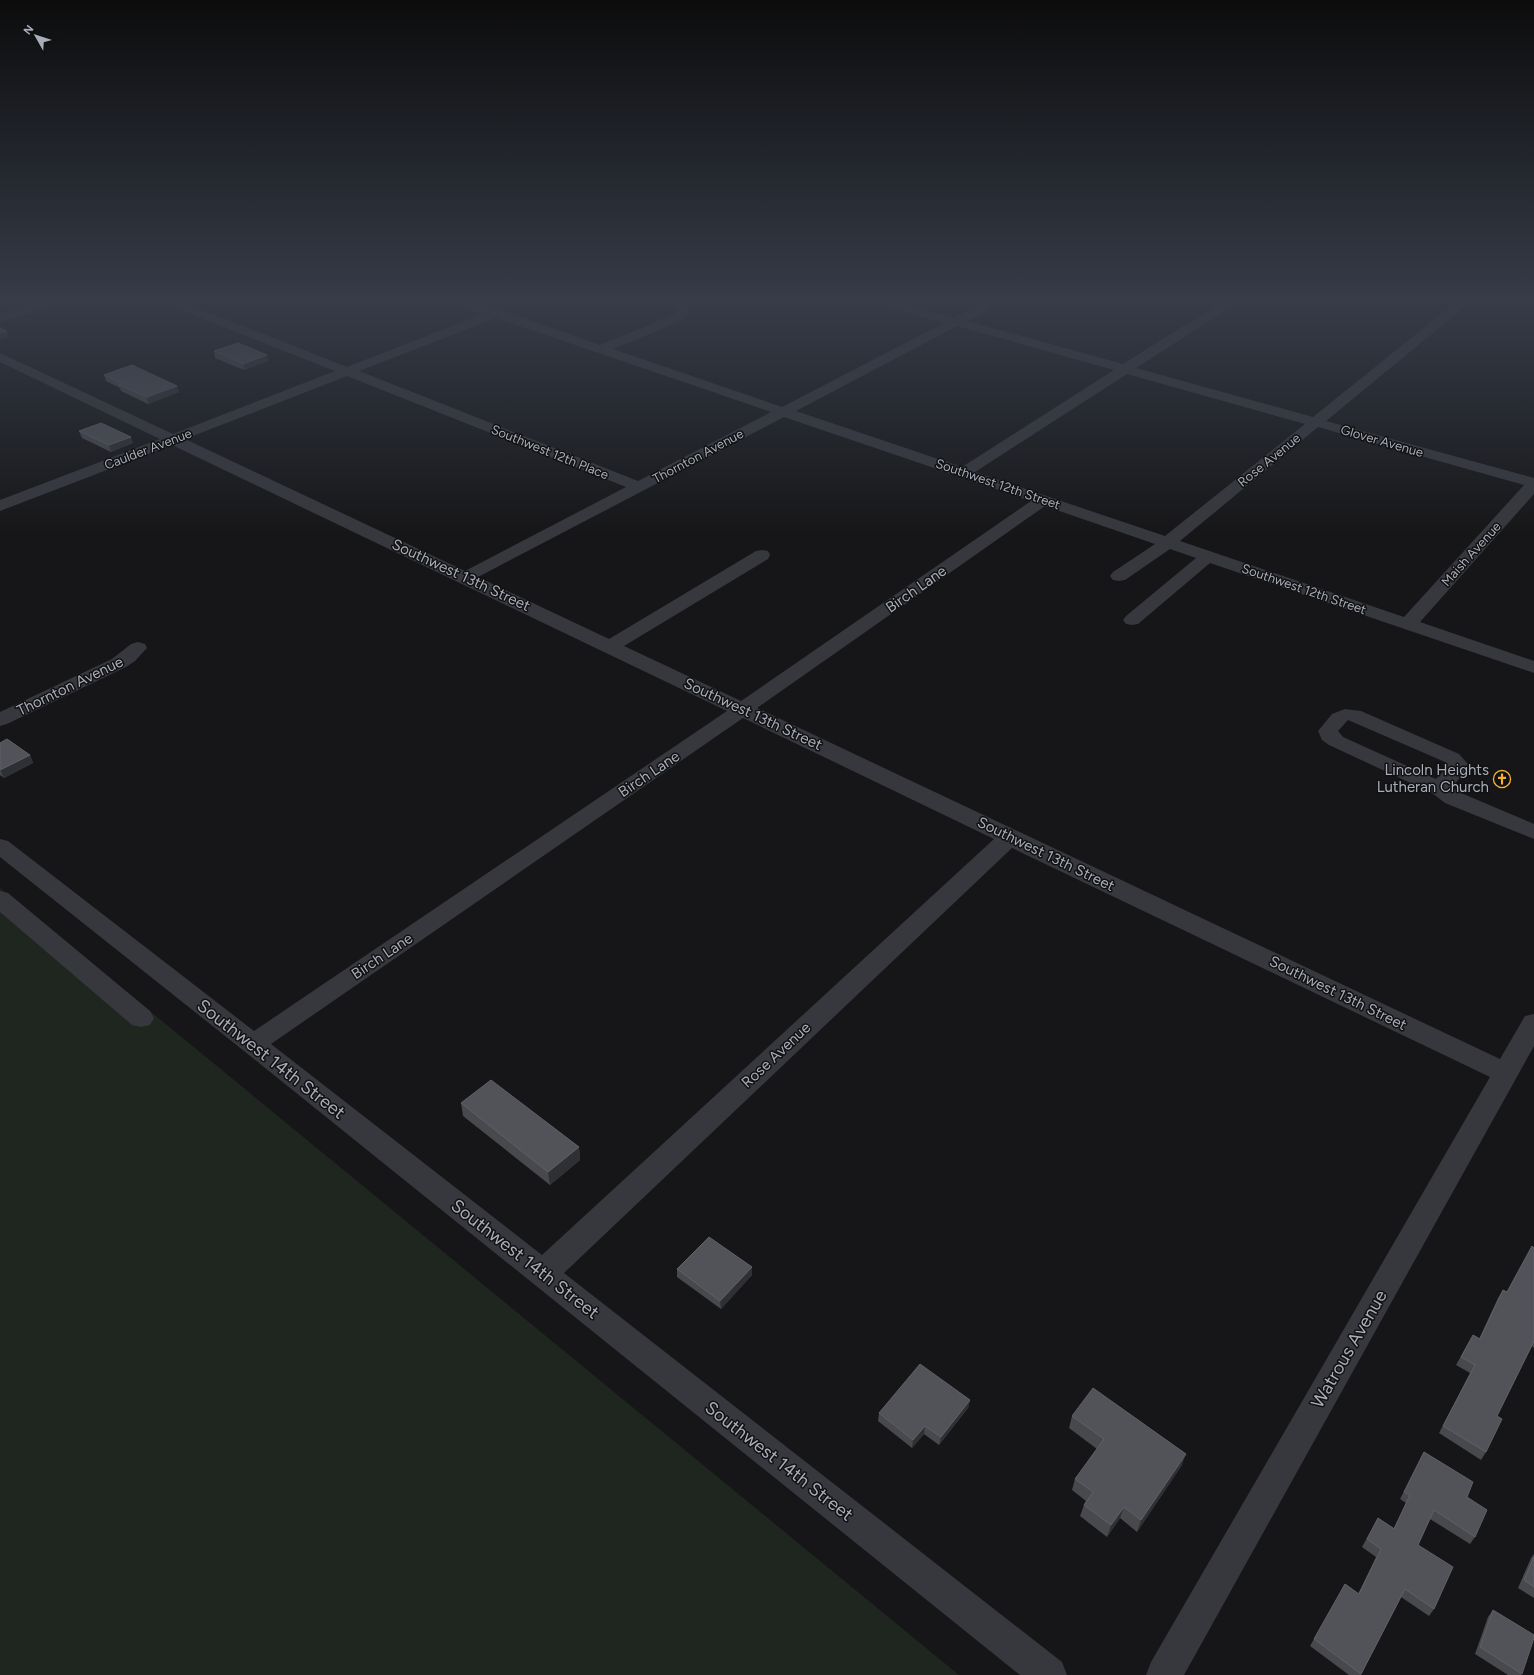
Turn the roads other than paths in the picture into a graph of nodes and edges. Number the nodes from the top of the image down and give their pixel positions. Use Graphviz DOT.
graph roads {
  1 [pos="49,380"];
  2 [pos="324,380"];
  3 [pos="371,380"];
  4 [pos="693,380"];
  5 [pos="844,380"];
  6 [pos="1107,380"];
  7 [pos="1169,380"];
  8 [pos="1368,380"];
  9 [pos="784,411"];
  10 [pos="1317,422"];
  11 [pos="173,439"];
  12 [pos="963,473"];
  13 [pos="1534,484"];
  14 [pos="638,487"];
  15 [pos="1043,500"];
  16 [pos="0,506"];
  17 [pos="1168,542"];
  18 [pos="762,555"];
  19 [pos="1208,556"];
  20 [pos="1119,576"];
  21 [pos="466,578"];
  22 [pos="1132,620"];
  23 [pos="1408,624"];
  24 [pos="611,646"];
  25 [pos="138,648"];
  26 [pos="1534,667"];
  27 [pos="743,709"];
  28 [pos="0,720"];
  29 [pos="1440,788"];
  30 [pos="1534,832"];
  31 [pos="1010,836"];
  32 [pos="0,846"];
  33 [pos="0,899"];
  34 [pos="141,1018"];
  35 [pos="1534,1023"];
  36 [pos="253,1044"];
  37 [pos="1506,1073"];
  38 [pos="543,1273"];
  39 [pos="1049,1675"];
  40 [pos="1164,1675"];
  1 -- 11 [label="street, Southwest 13th Street"];
  2 -- 11 [label="street, Caulder Avenue"];
  3 -- 14 [label="street, Southwest 12th Place"];
  4 -- 9 [label="street, Southwest 12th Street"];
  5 -- 9 [label="street, Thornton Avenue"];
  6 -- 12 [label="street"];
  7 -- 10 [label="street, Glover Avenue"];
  8 -- 10 [label="street, Rose Avenue"];
  9 -- 12 [label="street, Southwest 12th Street"];
  9 -- 14 [label="street, Thornton Avenue"];
  10 -- 13 [label="street, Glover Avenue"];
  10 -- 17 [label="street, Rose Avenue"];
  11 -- 16 [label="street, Caulder Avenue"];
  11 -- 21 [label="street, Southwest 13th Street"];
  12 -- 15 [label="street, Southwest 12th Street"];
  13 -- 23 [label="street, Maish Avenue"];
  14 -- 21 [label="street, Thornton Avenue"];
  15 -- 17 [label="street, Southwest 12th Street"];
  15 -- 27 [label="street, Birch Lane"];
  17 -- 19 [label="street, Southwest 12th Street"];
  17 -- 20 [label="street, Rose Avenue"];
  18 -- 24 [label="street"];
  19 -- 22 [label="street"];
  19 -- 23 [label="street, Southwest 12th Street"];
  21 -- 24 [label="street, Southwest 13th Street"];
  23 -- 26 [label="street, Southwest 12th Street"];
  24 -- 27 [label="street, Southwest 13th Street"];
  25 -- 28 [label="street, Thornton Avenue"];
  27 -- 31 [label="street, Southwest 13th Street"];
  27 -- 36 [label="street, Birch Lane"];
  29 -- 29 [label="street"];
  29 -- 30 [label="street"];
  31 -- 37 [label="street, Southwest 13th Street"];
  31 -- 38 [label="street, Rose Avenue"];
  32 -- 36 [label="street, Southwest 14th Street"];
  33 -- 34 [label="street"];
  35 -- 37 [label="street, Watrous Avenue"];
  36 -- 38 [label="street, Southwest 14th Street"];
  37 -- 40 [label="street, Watrous Avenue"];
  38 -- 39 [label="street, Southwest 14th Street"];
}
